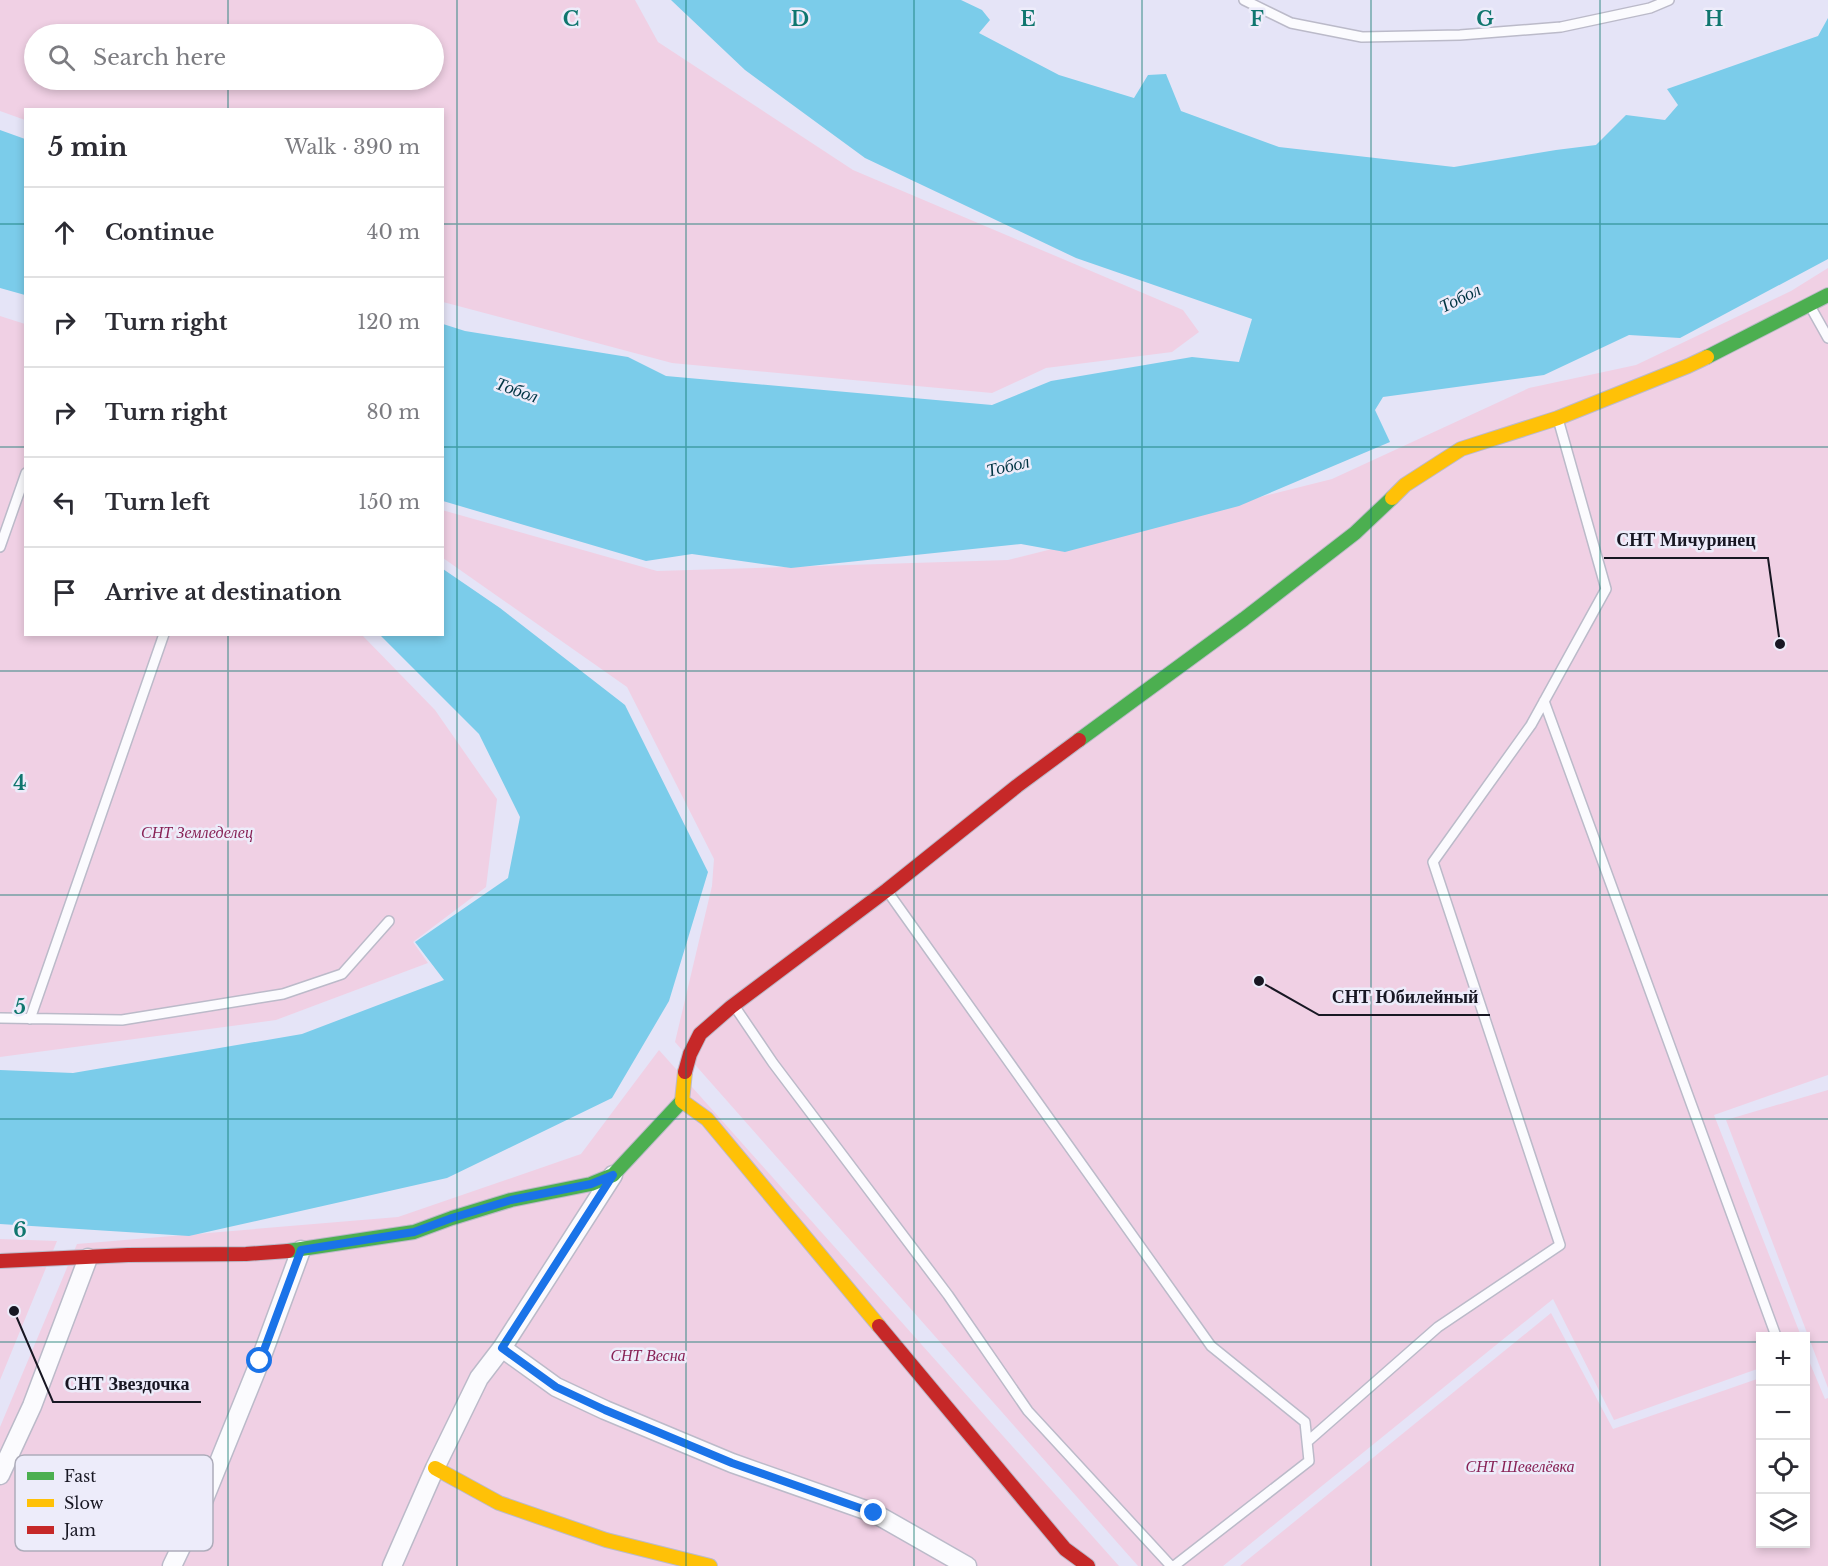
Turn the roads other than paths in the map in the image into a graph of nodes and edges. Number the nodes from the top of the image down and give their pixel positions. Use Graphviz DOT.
graph roads {
  1 [pos="1244,0"];
  2 [pos="1669,0"];
  3 [pos="1828,295"];
  4 [pos="1810,306"];
  5 [pos="1828,338"];
  6 [pos="1558,418"];
  7 [pos="24,479"];
  8 [pos="0,547"];
  9 [pos="163,636"];
  10 [pos="1544,701"];
  11 [pos="887,890"];
  12 [pos="389,921"];
  13 [pos="734,1005"];
  14 [pos="0,1018"];
  15 [pos="30,1019"];
  16 [pos="682,1101"];
  17 [pos="613,1175"];
  18 [pos="301,1250"];
  19 [pos="88,1258"];
  20 [pos="0,1261"];
  21 [pos="1775,1332"];
  22 [pos="502,1348"];
  23 [pos="1307,1442"];
  24 [pos="435,1468"];
  25 [pos="0,1475"];
  26 [pos="213,1479"];
  27 [pos="179,1551"];
  28 [pos="172,1566"];
  29 [pos="392,1566"];
  30 [pos="710,1566"];
  31 [pos="967,1566"];
  32 [pos="1088,1566"];
  33 [pos="1172,1566"];
  1 -- 2 [label="lane"];
  3 -- 4 [label="street"];
  4 -- 5 [label="lane"];
  4 -- 6 [label="street"];
  6 -- 10 [label="lane"];
  6 -- 11 [label="street"];
  7 -- 8 [label="lane"];
  9 -- 15 [label="lane"];
  10 -- 21 [label="lane"];
  10 -- 23 [label="lane"];
  11 -- 13 [label="street"];
  11 -- 23 [label="lane"];
  12 -- 15 [label="lane"];
  13 -- 16 [label="street"];
  13 -- 33 [label="lane"];
  14 -- 15 [label="lane"];
  16 -- 17 [label="street"];
  16 -- 32 [label="street"];
  17 -- 18 [label="street"];
  17 -- 22 [label="street"];
  18 -- 19 [label="street"];
  18 -- 26 [label="street"];
  19 -- 20 [label="street"];
  19 -- 25 [label="street"];
  22 -- 24 [label="street"];
  22 -- 31 [label="street"];
  23 -- 33 [label="lane"];
  24 -- 29 [label="street"];
  24 -- 30 [label="street"];
  27 -- 28 [label="street"];
}
